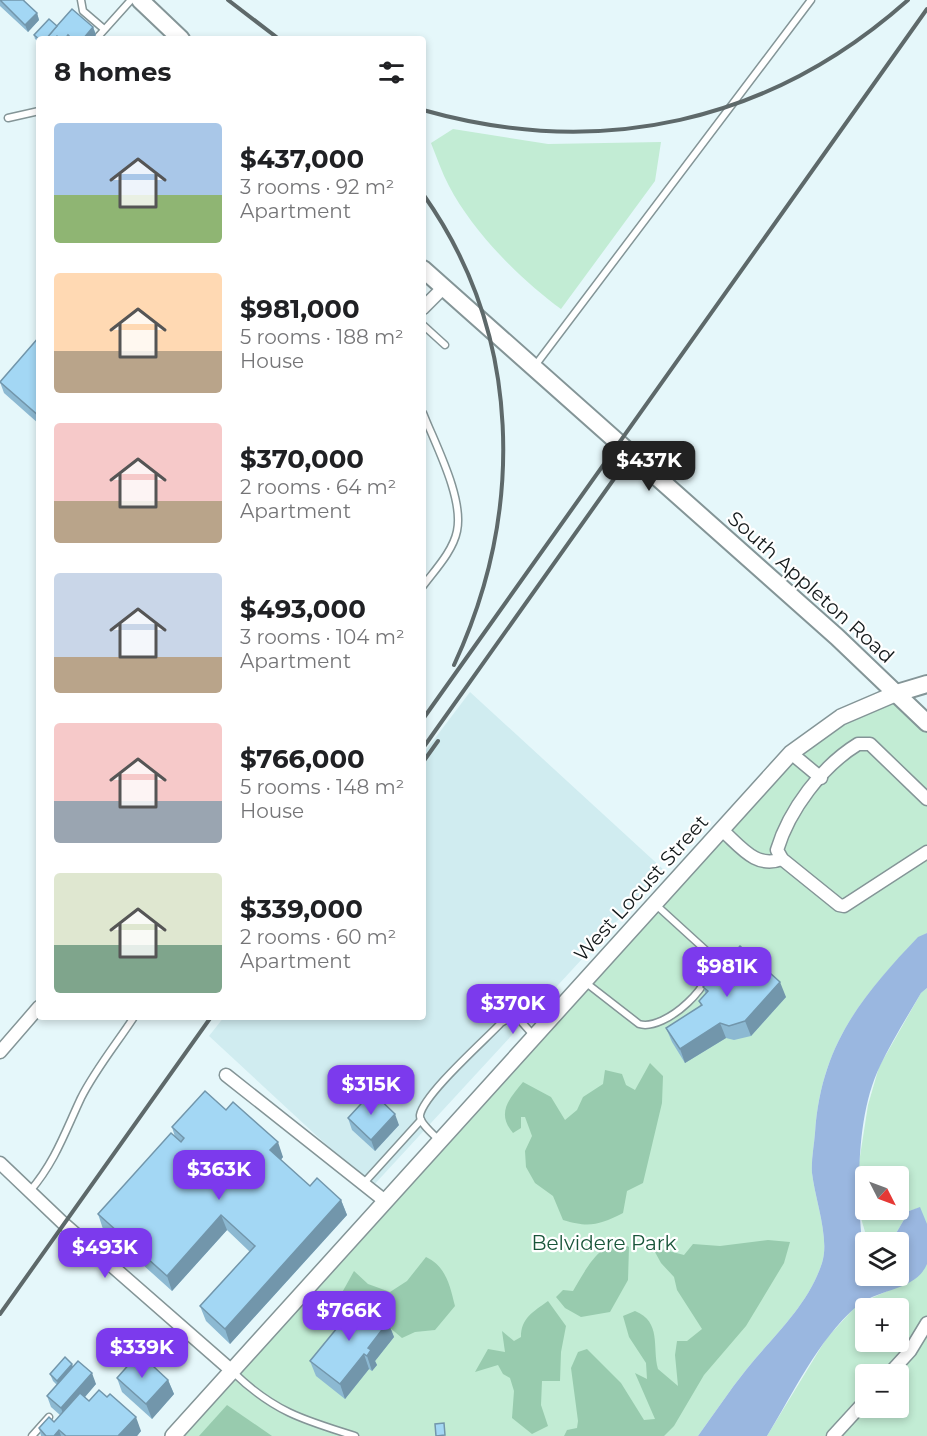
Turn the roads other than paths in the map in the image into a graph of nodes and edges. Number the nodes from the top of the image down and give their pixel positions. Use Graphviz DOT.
graph roads {
  1 [pos="81,0"];
  2 [pos="131,0"];
  3 [pos="140,0"];
  4 [pos="811,0"];
  5 [pos="104,29"];
  6 [pos="98,36"];
  7 [pos="178,36"];
  8 [pos="36,112"];
  9 [pos="8,118"];
  10 [pos="426,272"];
  11 [pos="443,288"];
  12 [pos="426,305"];
  13 [pos="426,328"];
  14 [pos="445,345"];
  15 [pos="534,368"];
  16 [pos="426,421"];
  17 [pos="426,582"];
  18 [pos="927,684"];
  19 [pos="897,693"];
  20 [pos="927,723"];
  21 [pos="791,753"];
  22 [pos="821,778"];
  23 [pos="927,799"];
  24 [pos="722,830"];
  25 [pos="927,852"];
  26 [pos="782,859"];
  27 [pos="655,904"];
  28 [pos="585,981"];
  29 [pos="36,1010"];
  30 [pos="132,1020"];
  31 [pos="534,1037"];
  32 [pos="0,1052"];
  33 [pos="226,1075"];
  34 [pos="421,1120"];
  35 [pos="440,1141"];
  36 [pos="0,1163"];
  37 [pos="363,1184"];
  38 [pos="29,1191"];
  39 [pos="385,1201"];
  40 [pos="927,1323"];
  41 [pos="899,1364"];
  42 [pos="232,1371"];
  43 [pos="855,1412"];
  44 [pos="50,1417"];
  45 [pos="32,1436"];
  46 [pos="173,1436"];
  47 [pos="355,1436"];
  48 [pos="833,1436"];
  1 -- 5 [label="lane"];
  2 -- 5 [label="lane"];
  3 -- 7 [label="main road"];
  4 -- 15 [label="lane"];
  5 -- 6 [label="lane"];
  8 -- 9 [label="lane"];
  10 -- 11 [label="main road, South Appleton Road"];
  11 -- 12 [label="street"];
  11 -- 15 [label="main road, South Appleton Road"];
  13 -- 14 [label="lane"];
  15 -- 19 [label="main road, South Appleton Road"];
  16 -- 17 [label="lane"];
  18 -- 19 [label="main road"];
  19 -- 20 [label="main road, South Appleton Road"];
  19 -- 21 [label="street, West Locust Street"];
  21 -- 22 [label="street"];
  21 -- 24 [label="street, West Locust Street"];
  22 -- 23 [label="street"];
  22 -- 26 [label="street"];
  24 -- 26 [label="street"];
  24 -- 27 [label="street, West Locust Street"];
  25 -- 26 [label="street"];
  27 -- 28 [label="street, West Locust Street"];
  27 -- 28 [label="lane"];
  28 -- 31 [label="street, West Locust Street"];
  29 -- 32 [label="street"];
  30 -- 38 [label="lane"];
  31 -- 34 [label="lane"];
  31 -- 35 [label="street, West Locust Street"];
  33 -- 37 [label="street"];
  34 -- 35 [label="lane"];
  34 -- 37 [label="lane"];
  35 -- 39 [label="street, West Locust Street"];
  36 -- 38 [label="street"];
  37 -- 39 [label="street"];
  38 -- 42 [label="street"];
  39 -- 42 [label="street, West Locust Street"];
  40 -- 41 [label="street"];
  42 -- 46 [label="street, West Locust Street"];
  42 -- 47 [label="lane"];
  43 -- 48 [label="street"];
  44 -- 45 [label="lane"];
}
